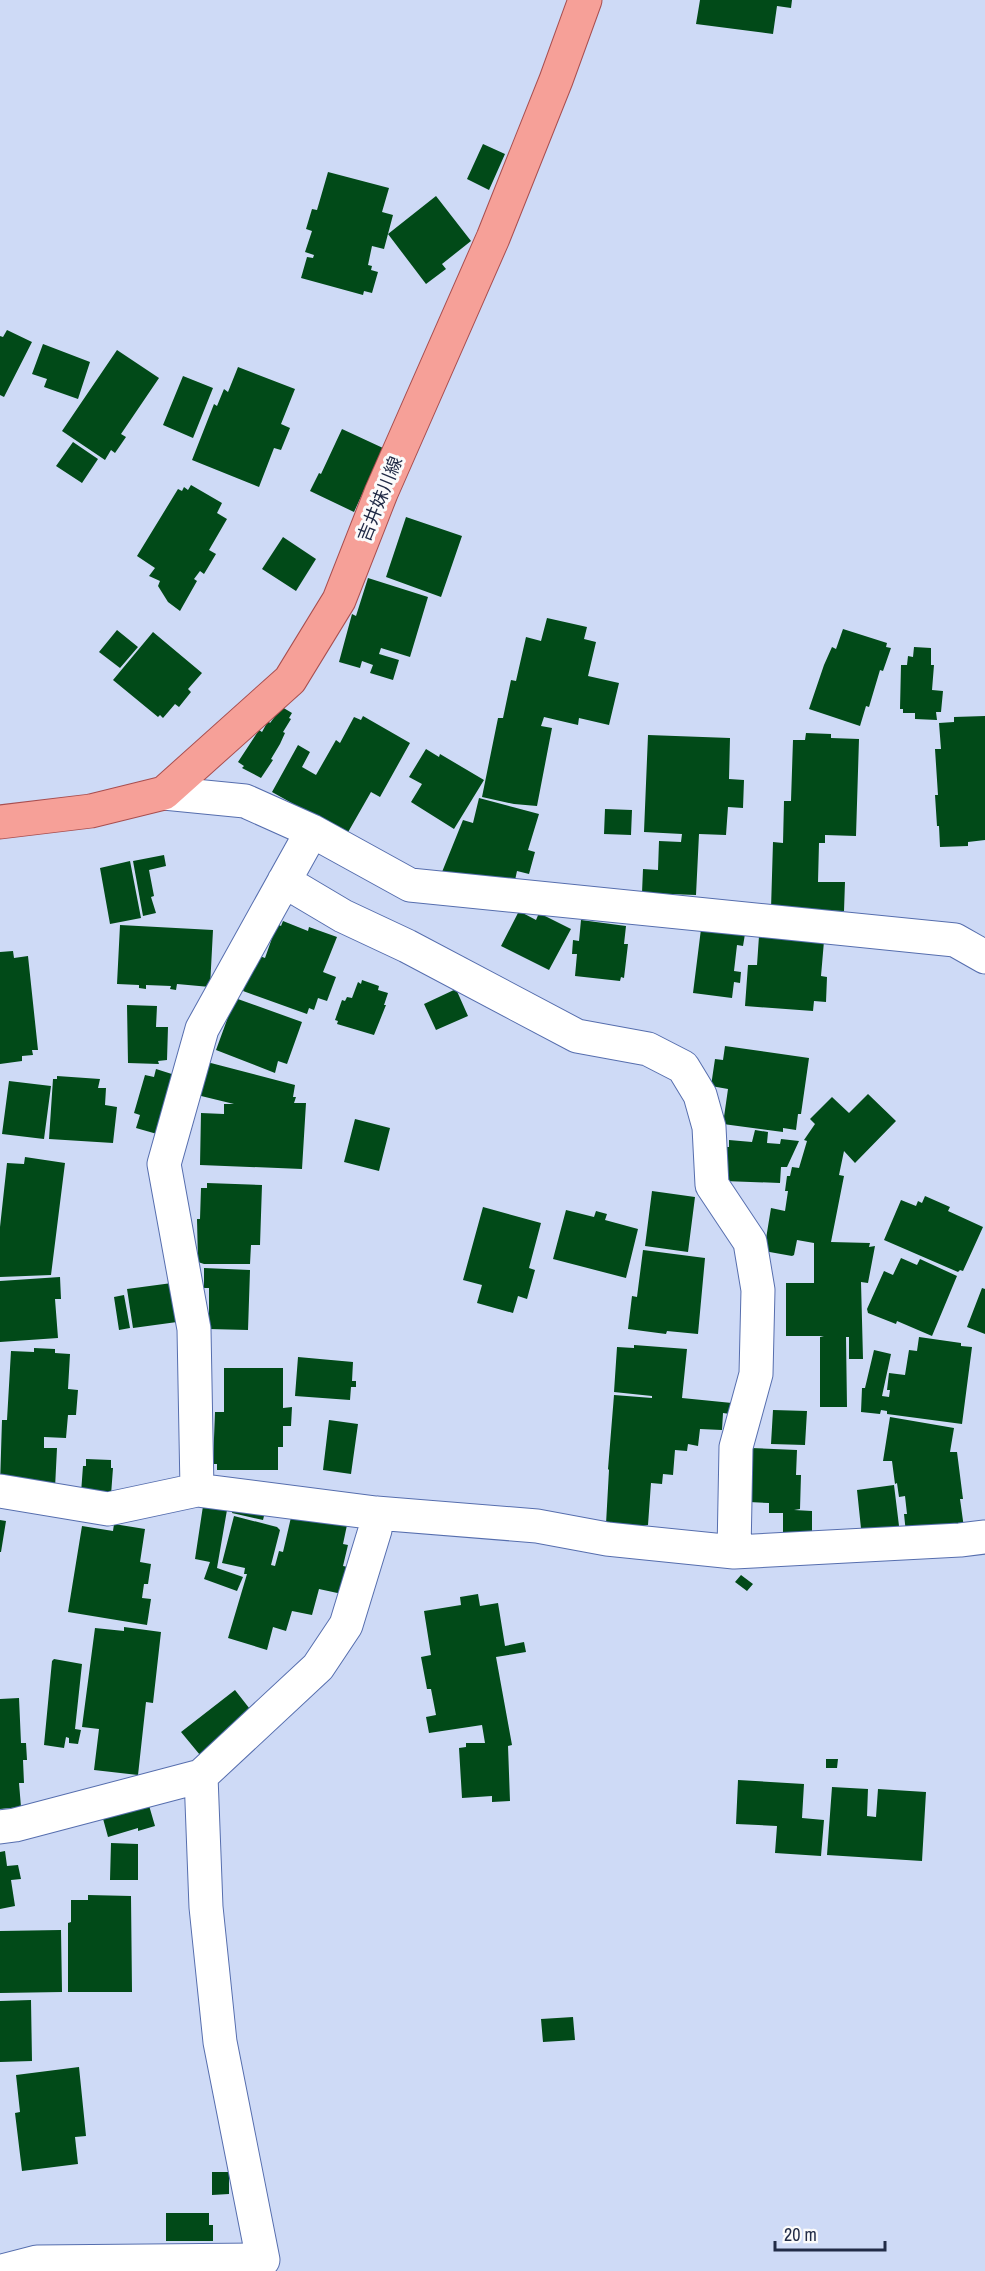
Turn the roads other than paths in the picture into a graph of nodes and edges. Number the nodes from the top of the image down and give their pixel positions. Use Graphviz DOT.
graph roads {
  1 [pos="585,0"];
  2 [pos="164,794"];
  3 [pos="0,822"];
  4 [pos="312,831"];
  5 [pos="284,881"];
  6 [pos="985,957"];
  7 [pos="197,1490"];
  8 [pos="0,1491"];
  9 [pos="376,1513"];
  10 [pos="985,1537"];
  11 [pos="734,1551"];
  12 [pos="201,1776"];
  13 [pos="0,1827"];
  14 [pos="2,2271"];
  1 -- 2 [label="main road, 吉井妹川線"];
  2 -- 3 [label="main road, 吉井妹川線"];
  2 -- 4 [label="street"];
  4 -- 5 [label="street"];
  4 -- 6 [label="street"];
  5 -- 7 [label="street"];
  5 -- 11 [label="street"];
  7 -- 8 [label="street"];
  7 -- 9 [label="street"];
  9 -- 11 [label="street"];
  9 -- 12 [label="street"];
  10 -- 11 [label="street"];
  12 -- 13 [label="street"];
  12 -- 14 [label="street"];
}
